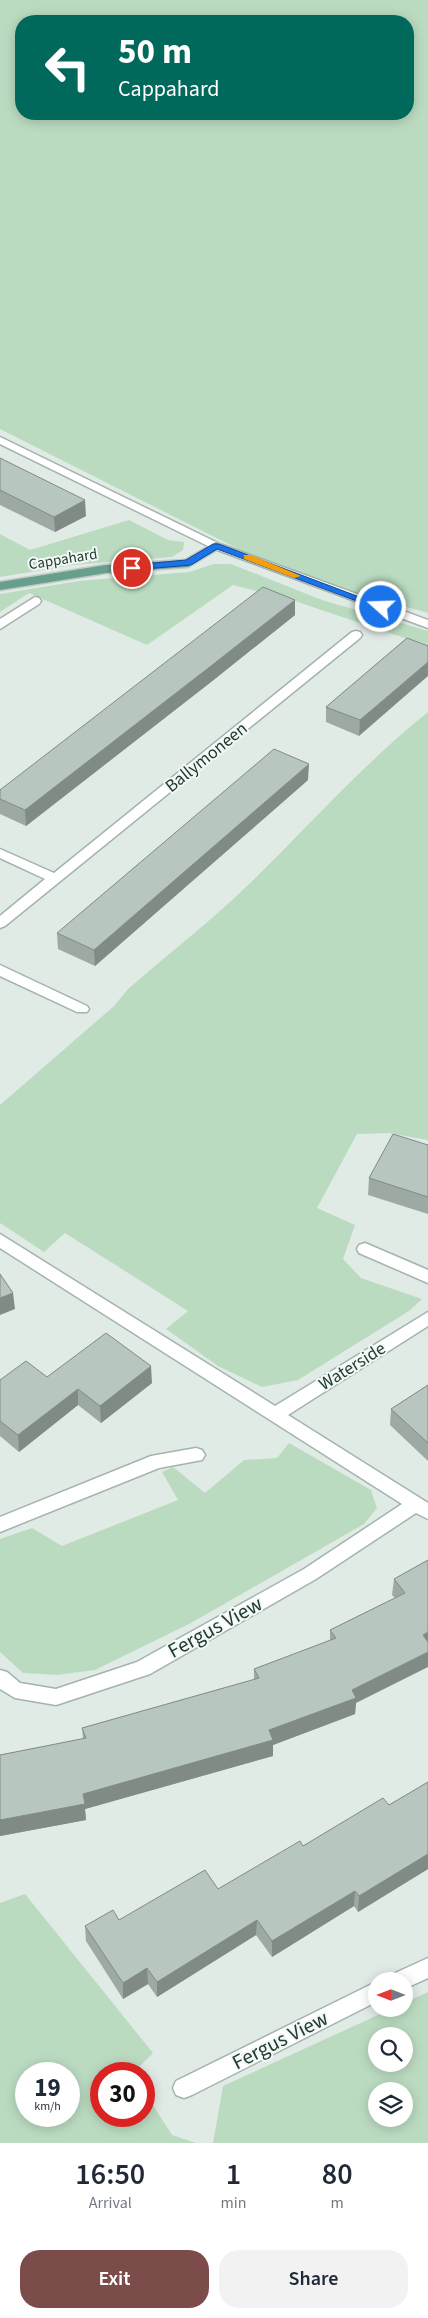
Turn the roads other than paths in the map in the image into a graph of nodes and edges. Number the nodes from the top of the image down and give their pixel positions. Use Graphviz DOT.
graph roads {
  1 [pos="0,440"];
  2 [pos="216,546"];
  3 [pos="0,586"];
  4 [pos="35,601"];
  5 [pos="428,624"];
  6 [pos="0,625"];
  7 [pos="356,635"];
  8 [pos="0,854"];
  9 [pos="54,878"];
  10 [pos="0,923"];
  11 [pos="0,970"];
  12 [pos="82,1009"];
  13 [pos="0,1240"];
  14 [pos="365,1249"];
  15 [pos="428,1277"];
  16 [pos="428,1318"];
  17 [pos="276,1415"];
  18 [pos="196,1455"];
  19 [pos="422,1508"];
  20 [pos="0,1525"];
  21 [pos="0,1678"];
  22 [pos="428,1968"];
  23 [pos="413,1975"];
  24 [pos="368,1996"];
  25 [pos="184,2088"];
  1 -- 2 [label="street"];
  2 -- 3 [label="main road, Cappahard"];
  2 -- 5 [label="street"];
  4 -- 6 [label="street"];
  7 -- 9 [label="street, Ballymoneen"];
  8 -- 9 [label="street"];
  9 -- 10 [label="street, Ballymoneen"];
  11 -- 12 [label="street"];
  13 -- 17 [label="street"];
  14 -- 15 [label="street"];
  16 -- 17 [label="street, Waterside"];
  17 -- 19 [label="street"];
  18 -- 20 [label="street"];
  19 -- 21 [label="street, Fergus View"];
  22 -- 23 [label="street"];
  24 -- 25 [label="street, Fergus View"];
}
